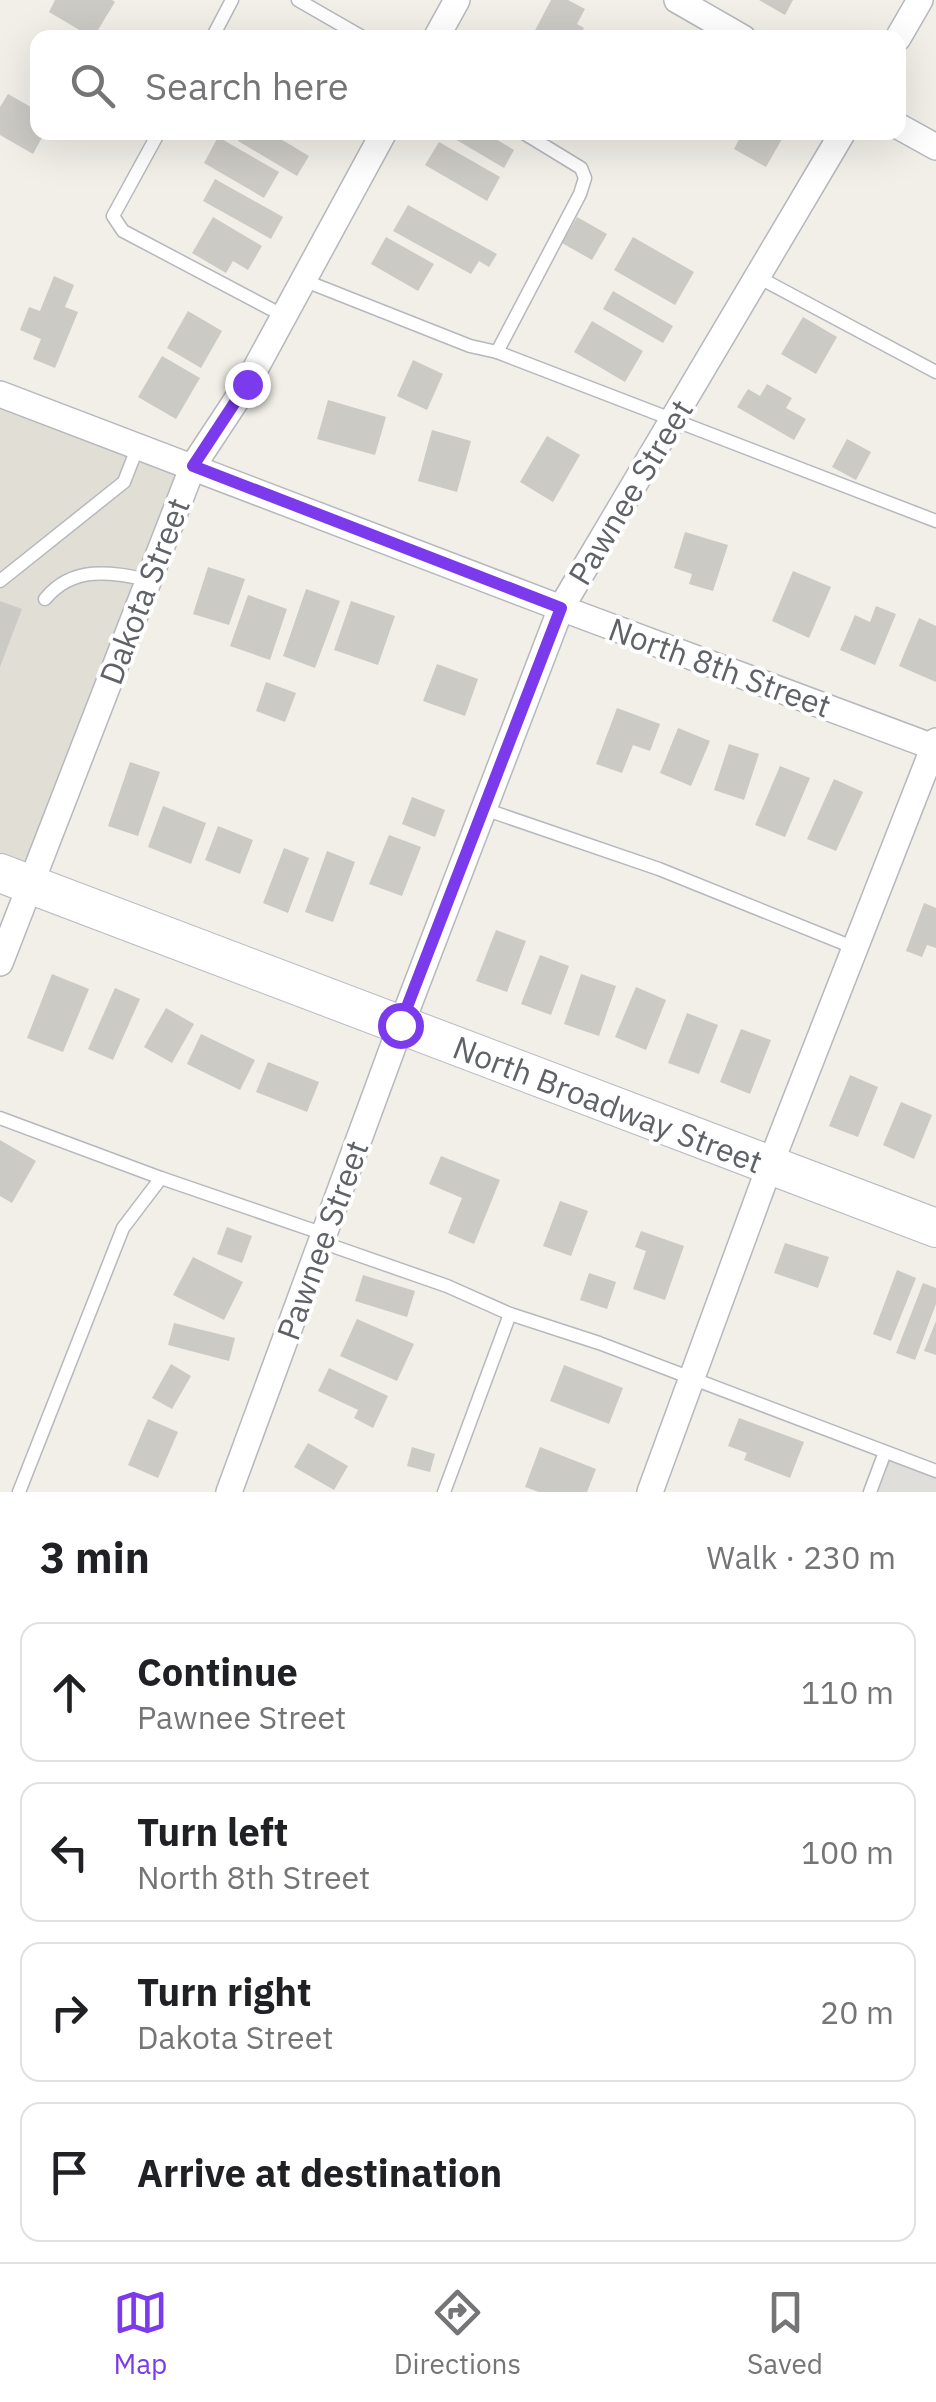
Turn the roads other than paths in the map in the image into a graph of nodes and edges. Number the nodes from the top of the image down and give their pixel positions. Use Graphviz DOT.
graph roads {
  1 [pos="232,0"];
  2 [pos="298,0"];
  3 [pos="457,0"];
  4 [pos="677,0"];
  5 [pos="920,0"];
  6 [pos="216,30"];
  7 [pos="350,30"];
  8 [pos="440,30"];
  9 [pos="729,30"];
  10 [pos="903,30"];
  11 [pos="906,130"];
  12 [pos="155,140"];
  13 [pos="380,140"];
  14 [pos="535,140"];
  15 [pos="838,140"];
  16 [pos="936,147"];
  17 [pos="758,277"];
  18 [pos="303,280"];
  19 [pos="284,316"];
  20 [pos="498,352"];
  21 [pos="936,372"];
  22 [pos="0,394"];
  23 [pos="672,420"];
  24 [pos="138,446"];
  25 [pos="193,466"];
  26 [pos="936,521"];
  27 [pos="149,580"];
  28 [pos="0,581"];
  29 [pos="44,599"];
  30 [pos="561,608"];
  31 [pos="935,745"];
  32 [pos="484,809"];
  33 [pos="15,879"];
  34 [pos="855,948"];
  35 [pos="0,963"];
  36 [pos="400,1025"];
  37 [pos="0,1118"];
  38 [pos="770,1165"];
  39 [pos="161,1178"];
  40 [pos="936,1228"];
  41 [pos="323,1238"];
  42 [pos="510,1314"];
  43 [pos="691,1379"];
  44 [pos="885,1452"];
  45 [pos="936,1471"];
  46 [pos="19,1492"];
  47 [pos="230,1492"];
  48 [pos="444,1492"];
  49 [pos="650,1492"];
  50 [pos="870,1492"];
  1 -- 6 [label="lane"];
  2 -- 7 [label="lane"];
  3 -- 8 [label="street"];
  4 -- 9 [label="street"];
  5 -- 10 [label="street"];
  11 -- 16 [label="street"];
  12 -- 19 [label="lane"];
  13 -- 18 [label="street, Dakota Street"];
  14 -- 20 [label="lane"];
  15 -- 17 [label="street, Pawnee Street"];
  17 -- 21 [label="lane"];
  17 -- 23 [label="street, Pawnee Street"];
  18 -- 19 [label="street, Dakota Street"];
  18 -- 20 [label="lane"];
  19 -- 25 [label="street, Dakota Street"];
  20 -- 23 [label="lane"];
  22 -- 24 [label="street, North 8th Street"];
  23 -- 26 [label="lane"];
  23 -- 30 [label="street, Pawnee Street"];
  24 -- 25 [label="street, North 8th Street"];
  24 -- 28 [label="lane"];
  25 -- 27 [label="street, Dakota Street"];
  25 -- 30 [label="street, North 8th Street"];
  27 -- 29 [label="lane"];
  27 -- 33 [label="street, Dakota Street"];
  30 -- 31 [label="street, North 8th Street"];
  30 -- 32 [label="street, Pawnee Street"];
  31 -- 34 [label="street"];
  32 -- 34 [label="lane"];
  32 -- 36 [label="street, Pawnee Street"];
  33 -- 35 [label="street, Dakota Street"];
  33 -- 36 [label="street, North Broadway Street"];
  34 -- 38 [label="street"];
  36 -- 38 [label="street, North Broadway Street"];
  36 -- 41 [label="street, Pawnee Street"];
  37 -- 39 [label="lane"];
  38 -- 40 [label="street, North Broadway Street"];
  38 -- 43 [label="street"];
  39 -- 41 [label="lane"];
  39 -- 46 [label="lane"];
  41 -- 42 [label="lane"];
  41 -- 47 [label="street, Pawnee Street"];
  42 -- 43 [label="lane"];
  42 -- 48 [label="lane"];
  43 -- 44 [label="lane"];
  43 -- 49 [label="street"];
  44 -- 45 [label="lane"];
  44 -- 50 [label="lane"];
}
